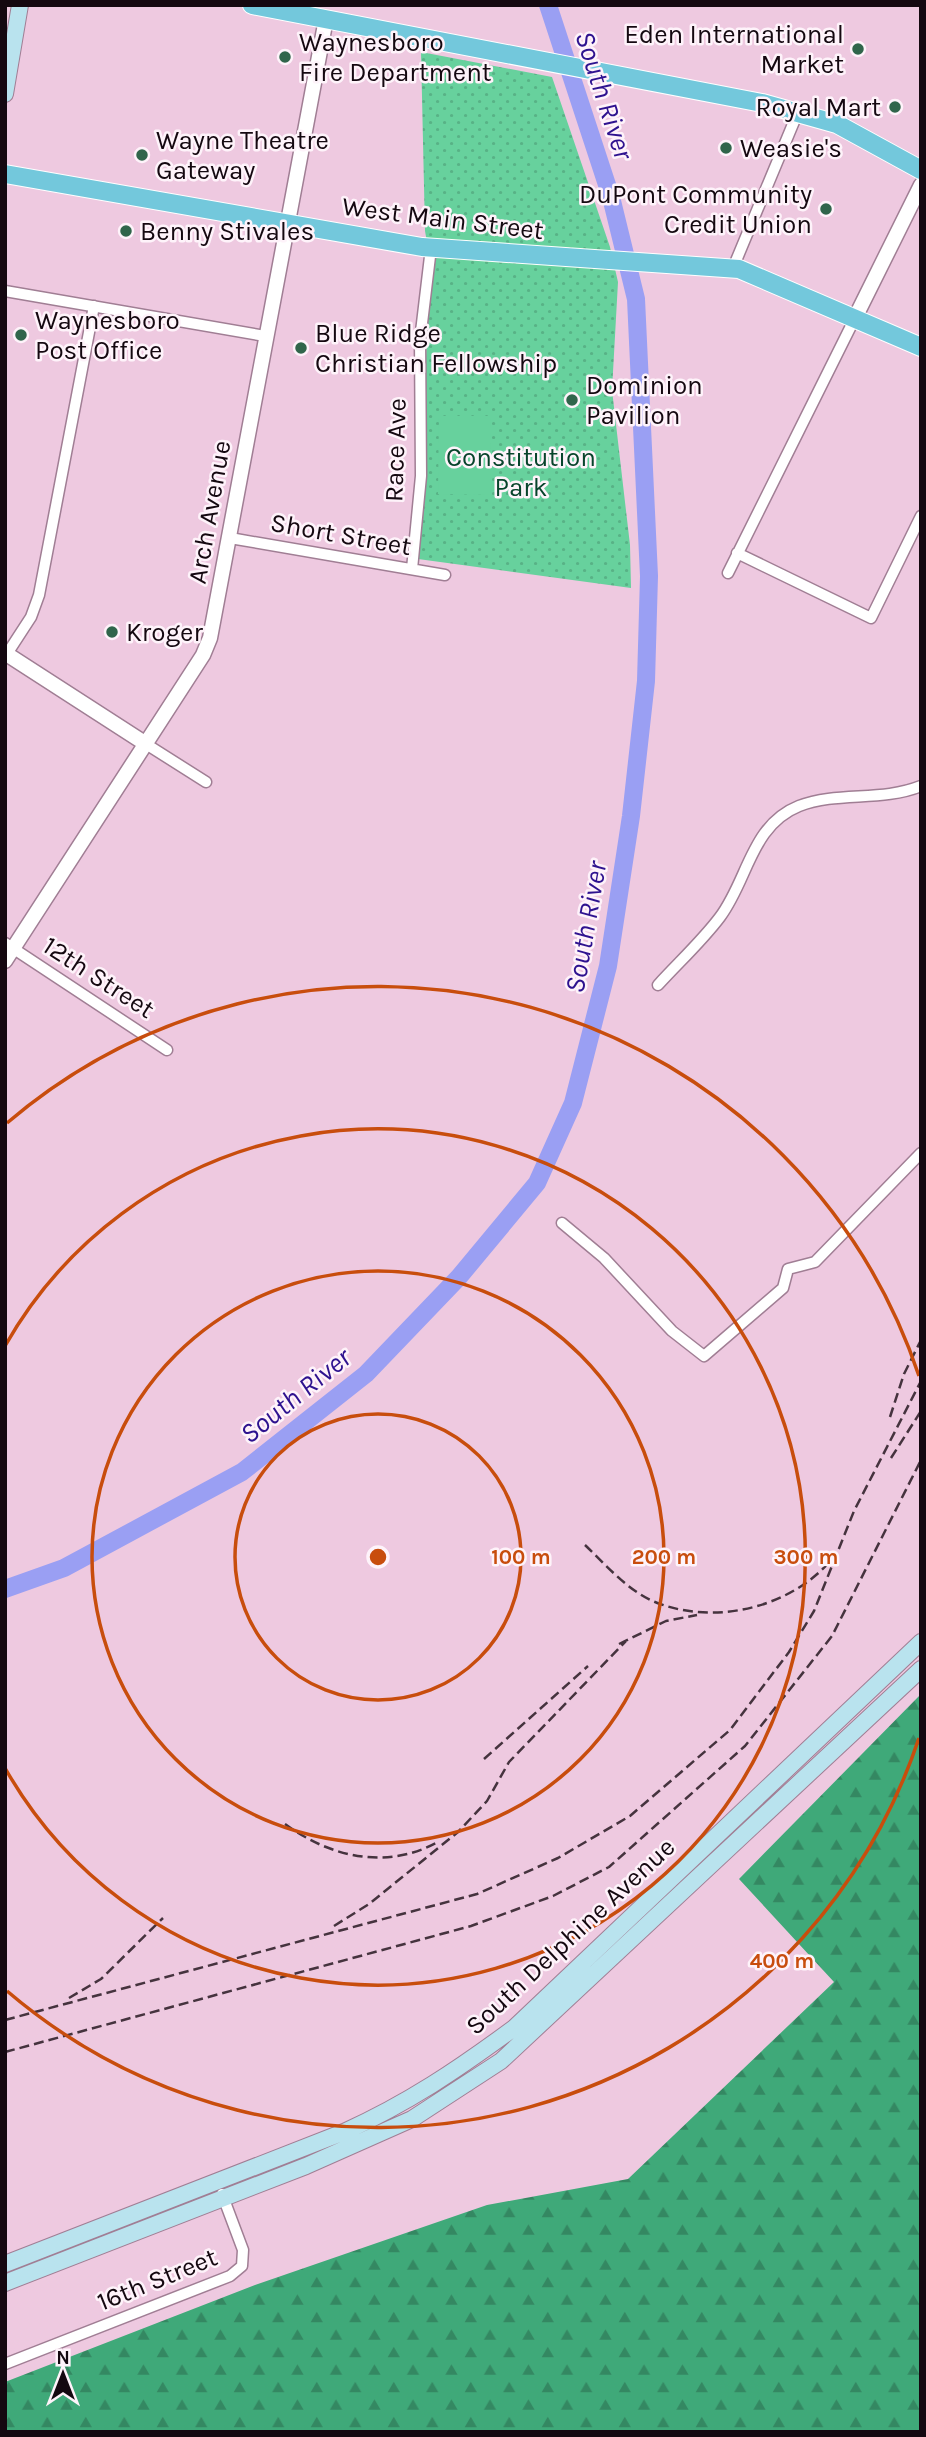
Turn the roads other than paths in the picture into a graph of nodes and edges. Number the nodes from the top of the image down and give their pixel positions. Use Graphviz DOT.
graph roads {
  1 [pos="20,5"];
  2 [pos="256,6"];
  3 [pos="326,19"];
  4 [pos="5,94"];
  5 [pos="798,112"];
  6 [pos="921,170"];
  7 [pos="5,174"];
  8 [pos="921,185"];
  9 [pos="285,223"];
  10 [pos="432,248"];
  11 [pos="733,268"];
  12 [pos="5,291"];
  13 [pos="94,306"];
  14 [pos="855,318"];
  15 [pos="265,336"];
  16 [pos="921,347"];
  17 [pos="921,516"];
  18 [pos="230,538"];
  19 [pos="737,553"];
  20 [pos="412,569"];
  21 [pos="728,573"];
  22 [pos="445,575"];
  23 [pos="6,655"];
  24 [pos="146,744"];
  25 [pos="206,782"];
  26 [pos="921,786"];
  27 [pos="8,950"];
  28 [pos="658,985"];
  29 [pos="167,1049"];
  30 [pos="921,1153"];
  31 [pos="562,1223"];
  32 [pos="921,1642"];
  33 [pos="921,1670"];
  34 [pos="220,2190"];
  35 [pos="5,2264"];
  36 [pos="5,2283"];
  37 [pos="5,2364"];
  1 -- 4 [label="main road"];
  2 -- 3 [label="main road"];
  3 -- 5 [label="main road"];
  3 -- 9 [label="street, Arch Avenue"];
  5 -- 6 [label="main road"];
  5 -- 11 [label="street"];
  7 -- 9 [label="main road, West Main Street"];
  8 -- 14 [label="street"];
  9 -- 10 [label="main road, West Main Street"];
  9 -- 15 [label="street, Arch Avenue"];
  10 -- 11 [label="main road, West Main Street"];
  10 -- 20 [label="street, Race Ave"];
  11 -- 14 [label="main road, West Main Street"];
  12 -- 13 [label="street"];
  13 -- 15 [label="street"];
  13 -- 23 [label="street"];
  14 -- 16 [label="main road, West Main Street"];
  14 -- 19 [label="street"];
  15 -- 18 [label="street, Arch Avenue"];
  17 -- 19 [label="street"];
  18 -- 20 [label="street, Short Street"];
  18 -- 24 [label="street, Arch Avenue"];
  19 -- 21 [label="street"];
  20 -- 22 [label="street, Short Street"];
  23 -- 24 [label="street"];
  24 -- 25 [label="street"];
  24 -- 27 [label="street, Arch Avenue"];
  26 -- 28 [label="street"];
  27 -- 29 [label="street, 12th Street"];
  30 -- 31 [label="street"];
  32 -- 34 [label="main road, South Delphine Avenue"];
  33 -- 34 [label="main road, South Delphine Avenue"];
  34 -- 35 [label="main road, South Delphine Avenue"];
  34 -- 36 [label="main road, South Delphine Avenue"];
  34 -- 37 [label="street, 16th Street"];
}
